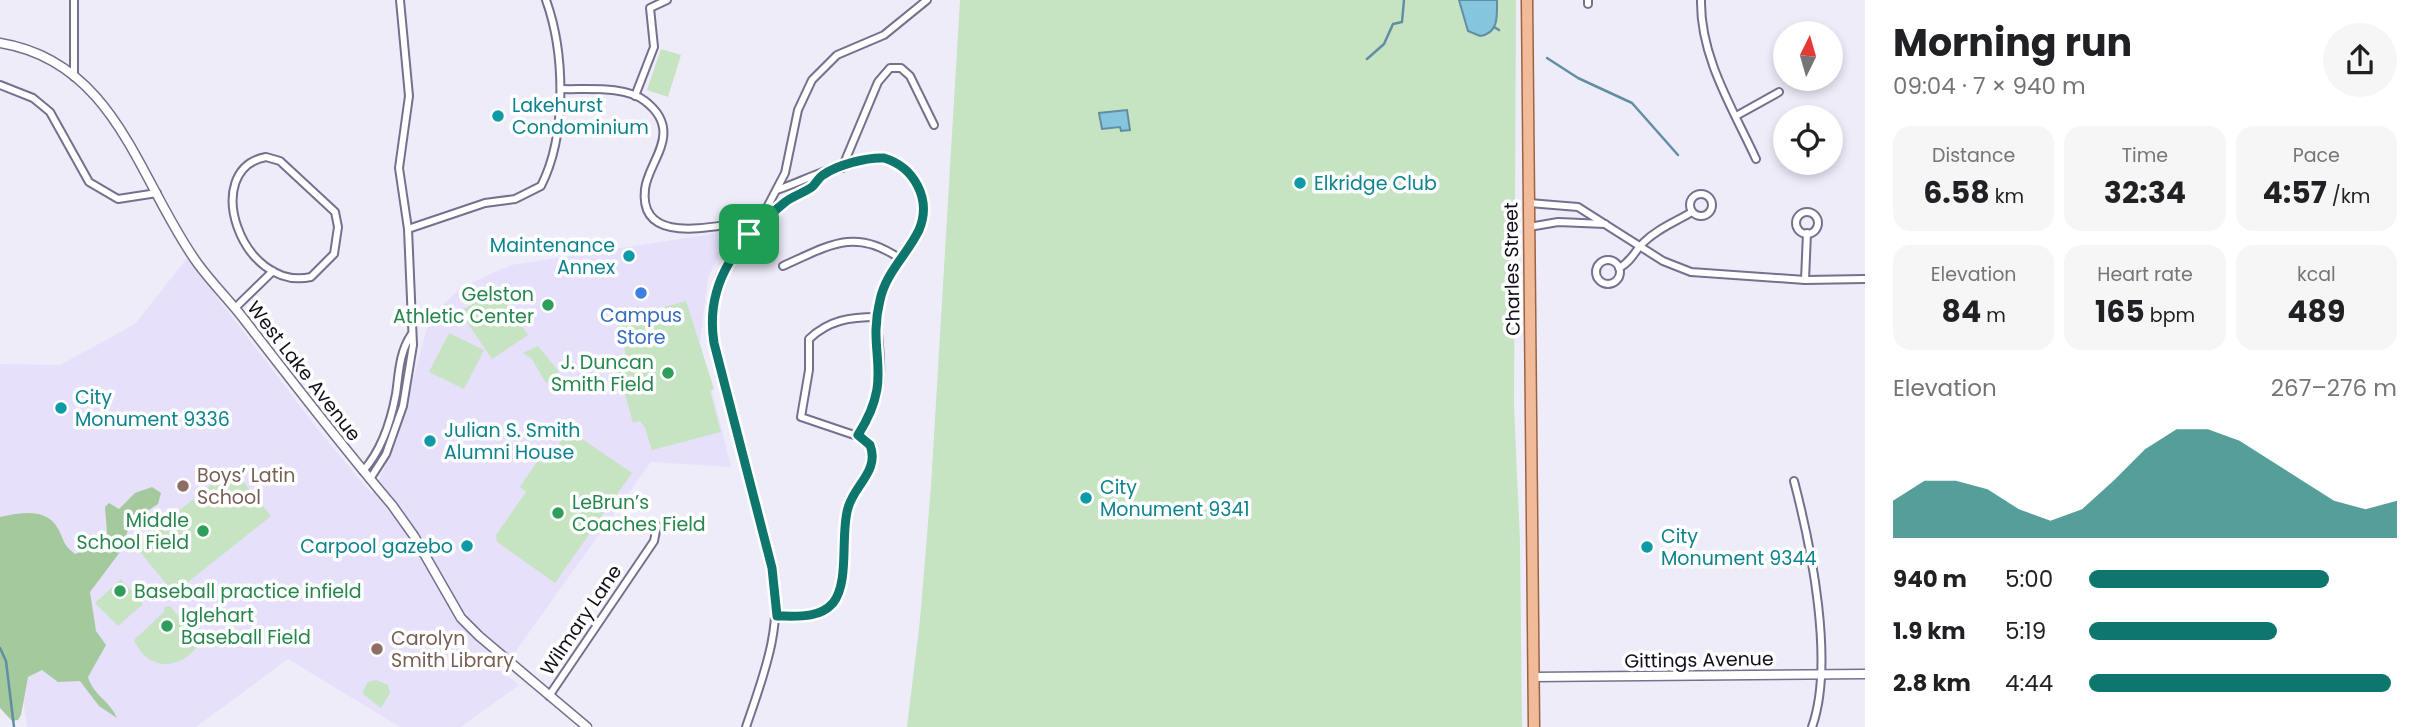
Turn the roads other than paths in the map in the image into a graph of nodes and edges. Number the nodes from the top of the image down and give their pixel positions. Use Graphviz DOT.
graph roads {
  1 [pos="74,0"];
  2 [pos="400,0"];
  3 [pos="545,0"];
  4 [pos="667,0"];
  5 [pos="927,0"];
  6 [pos="1527,0"];
  7 [pos="1701,0"];
  8 [pos="0,43"];
  9 [pos="74,77"];
  10 [pos="0,85"];
  11 [pos="561,89"];
  12 [pos="1779,92"];
  13 [pos="635,96"];
  14 [pos="1736,116"];
  15 [pos="934,125"];
  16 [pos="1756,159"];
  17 [pos="842,167"];
  18 [pos="823,174"];
  19 [pos="777,190"];
  20 [pos="157,193"];
  21 [pos="1529,203"];
  22 [pos="1692,212"];
  23 [pos="761,219"];
  24 [pos="1607,224"];
  25 [pos="1529,227"];
  26 [pos="408,229"];
  27 [pos="1807,233"];
  28 [pos="749,234"];
  29 [pos="1641,245"];
  30 [pos="899,258"];
  31 [pos="783,266"];
  32 [pos="1619,268"];
  33 [pos="273,271"];
  34 [pos="1865,279"];
  35 [pos="1805,280"];
  36 [pos="235,308"];
  37 [pos="877,317"];
  38 [pos="411,335"];
  39 [pos="858,435"];
  40 [pos="363,471"];
  41 [pos="370,479"];
  42 [pos="1794,481"];
  43 [pos="657,526"];
  44 [pos="777,616"];
  45 [pos="1821,674"];
  46 [pos="1865,674"];
  47 [pos="1533,677"];
  48 [pos="549,696"];
  49 [pos="587,727"];
  50 [pos="746,727"];
  51 [pos="1534,727"];
  52 [pos="1812,727"];
  1 -- 9 [label="street"];
  2 -- 26 [label="street"];
  3 -- 11 [label="street"];
  4 -- 13 [label="street"];
  5 -- 19 [label="street"];
  6 -- 21 [label="main road, Charles Street"];
  7 -- 14 [label="street"];
  8 -- 9 [label="street, West Lake Avenue"];
  9 -- 20 [label="street, West Lake Avenue"];
  10 -- 20 [label="street"];
  11 -- 13 [label="street"];
  11 -- 26 [label="street"];
  12 -- 14 [label="street"];
  13 -- 28 [label="street"];
  14 -- 16 [label="street"];
  15 -- 17 [label="street"];
  17 -- 18 [label="street"];
  17 -- 30 [label="street"];
  18 -- 19 [label="street"];
  18 -- 23 [label="street"];
  19 -- 23 [label="street"];
  20 -- 36 [label="street, West Lake Avenue"];
  21 -- 24 [label="street"];
  21 -- 25 [label="main road, Charles Street"];
  22 -- 29 [label="street"];
  23 -- 28 [label="street"];
  24 -- 25 [label="street"];
  24 -- 29 [label="street"];
  25 -- 47 [label="main road, Charles Street"];
  26 -- 38 [label="street"];
  27 -- 35 [label="street"];
  28 -- 44 [label="street"];
  29 -- 32 [label="street"];
  29 -- 35 [label="street"];
  30 -- 31 [label="street"];
  30 -- 37 [label="street"];
  33 -- 33 [label="street"];
  33 -- 36 [label="street"];
  34 -- 35 [label="street"];
  36 -- 40 [label="street, West Lake Avenue"];
  37 -- 39 [label="street"];
  37 -- 39 [label="street"];
  38 -- 40 [label="street"];
  38 -- 41 [label="street"];
  39 -- 44 [label="street"];
  40 -- 41 [label="street, West Lake Avenue"];
  41 -- 48 [label="street, West Lake Avenue"];
  42 -- 45 [label="street"];
  43 -- 48 [label="street, Wilmary Lane"];
  44 -- 50 [label="street"];
  45 -- 46 [label="street, Gittings Avenue"];
  45 -- 47 [label="street, Gittings Avenue"];
  45 -- 52 [label="street"];
  47 -- 51 [label="main road, Charles Street"];
  48 -- 49 [label="street, West Lake Avenue"];
}
